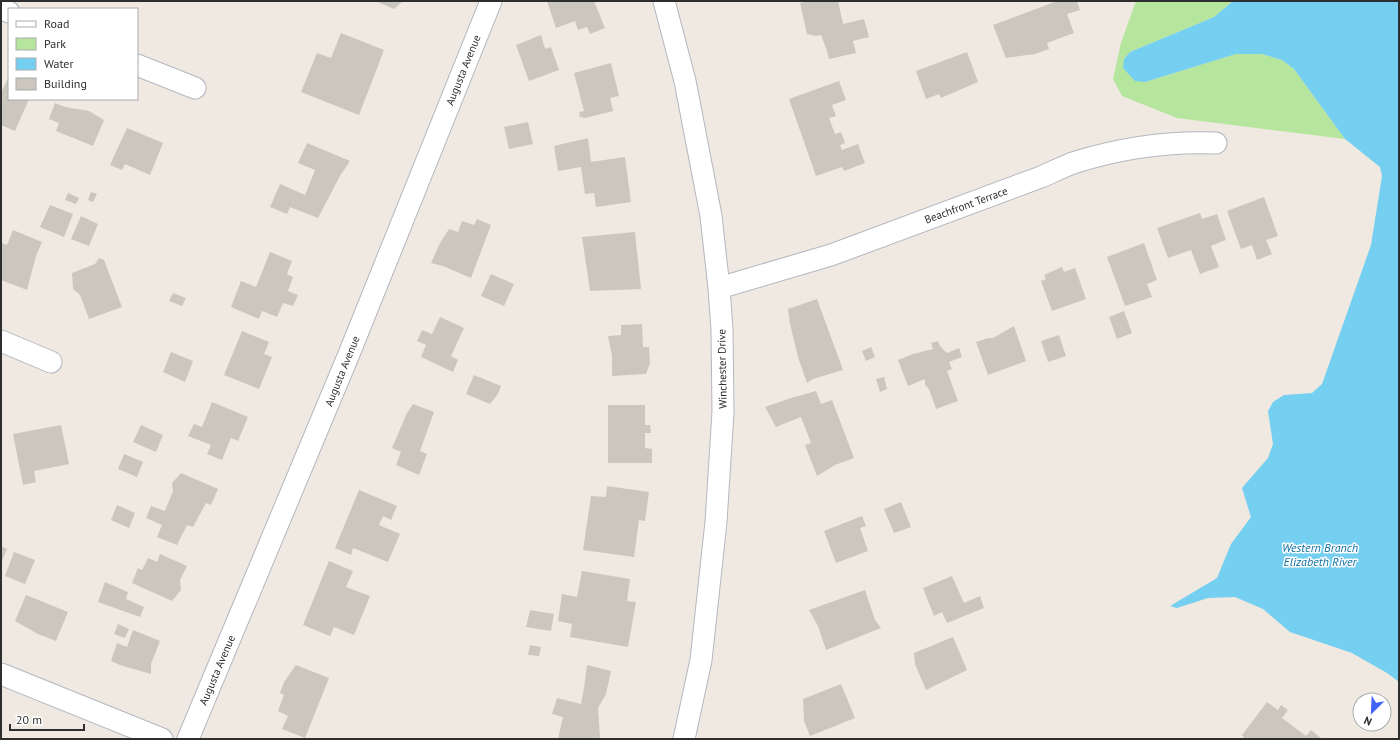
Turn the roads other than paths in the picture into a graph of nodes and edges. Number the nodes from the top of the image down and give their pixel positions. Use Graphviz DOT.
graph roads {
  1 [pos="491,1"];
  2 [pos="664,1"];
  3 [pos="138,65"];
  4 [pos="195,88"];
  5 [pos="1216,143"];
  6 [pos="719,288"];
  7 [pos="1,341"];
  8 [pos="51,362"];
  9 [pos="1,674"];
  10 [pos="162,739"];
  11 [pos="188,739"];
  12 [pos="684,739"];
  1 -- 11 [label="street, Augusta Avenue"];
  2 -- 6 [label="street, Winchester Drive"];
  3 -- 4 [label="street"];
  5 -- 6 [label="street, Beachfront Terrace"];
  6 -- 12 [label="street, Winchester Drive"];
  7 -- 8 [label="street"];
  9 -- 10 [label="street"];
}
